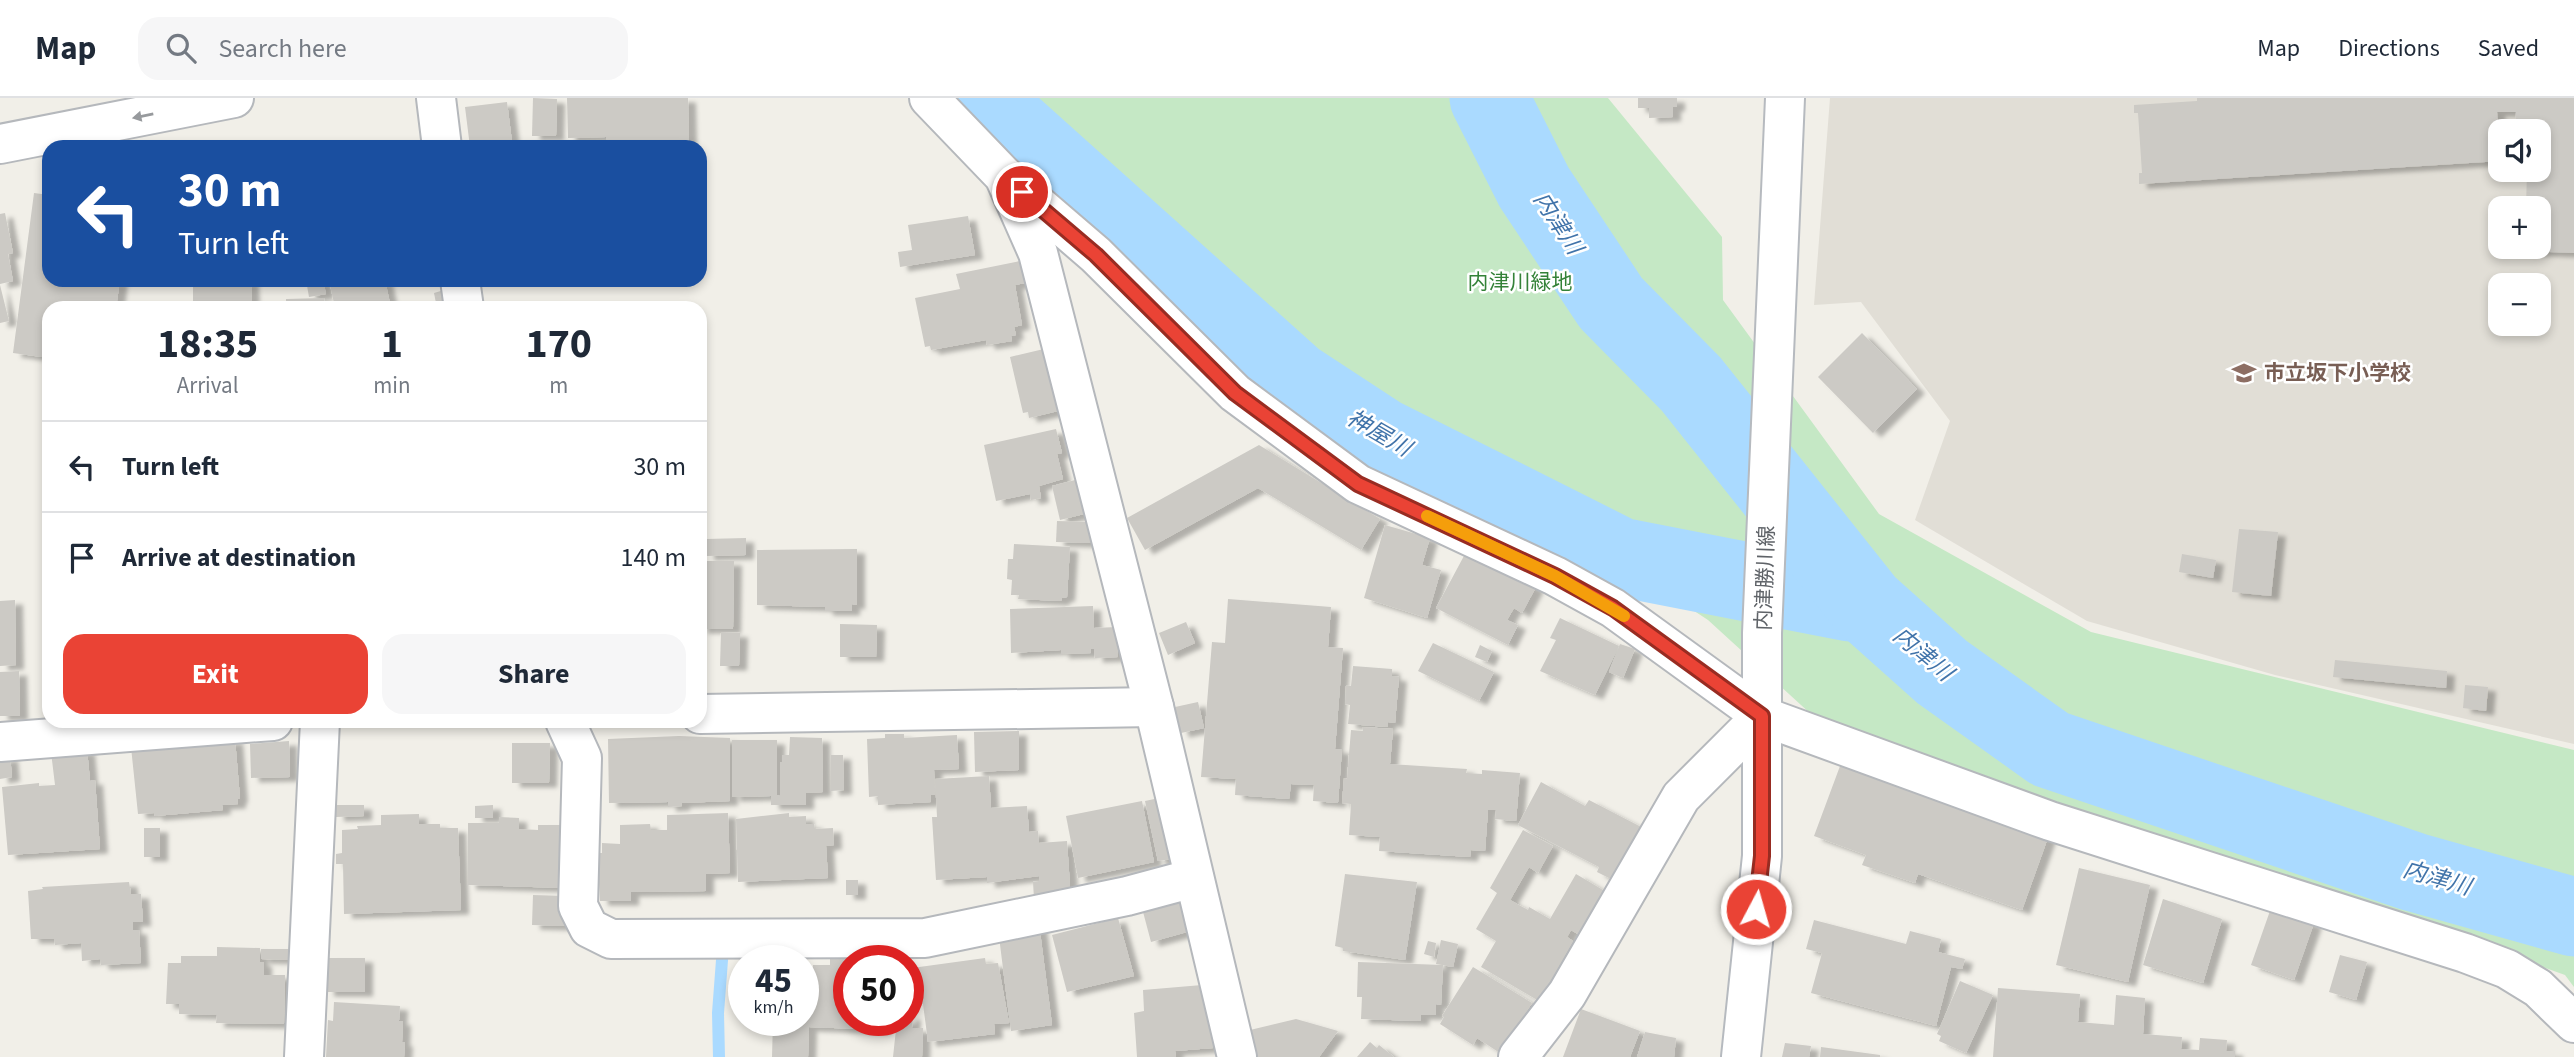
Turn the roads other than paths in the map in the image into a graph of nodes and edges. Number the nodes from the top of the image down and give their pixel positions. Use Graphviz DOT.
graph roads {
  1 [pos="234,98"];
  2 [pos="436,98"];
  3 [pos="929,98"];
  4 [pos="1785,98"];
  5 [pos="441,140"];
  6 [pos="0,144"];
  7 [pos="1004,176"];
  8 [pos="1154,706"];
  9 [pos="707,714"];
  10 [pos="1762,716"];
  11 [pos="182,728"];
  12 [pos="320,728"];
  13 [pos="568,728"];
  14 [pos="0,742"];
  15 [pos="1194,878"];
  16 [pos="2574,1023"];
  17 [pos="304,1057"];
  18 [pos="1237,1057"];
  19 [pos="1518,1057"];
  20 [pos="1741,1057"];
  1 -- 6 [label="street, one-way"];
  2 -- 5 [label="street"];
  3 -- 7 [label="street"];
  4 -- 10 [label="street, 内津勝川線"];
  7 -- 8 [label="street"];
  7 -- 10 [label="street"];
  8 -- 9 [label="street"];
  8 -- 15 [label="street"];
  10 -- 16 [label="street"];
  10 -- 19 [label="street"];
  10 -- 20 [label="street, 内津勝川線"];
  11 -- 14 [label="street"];
  12 -- 17 [label="street"];
  13 -- 15 [label="street"];
  15 -- 18 [label="street"];
}
